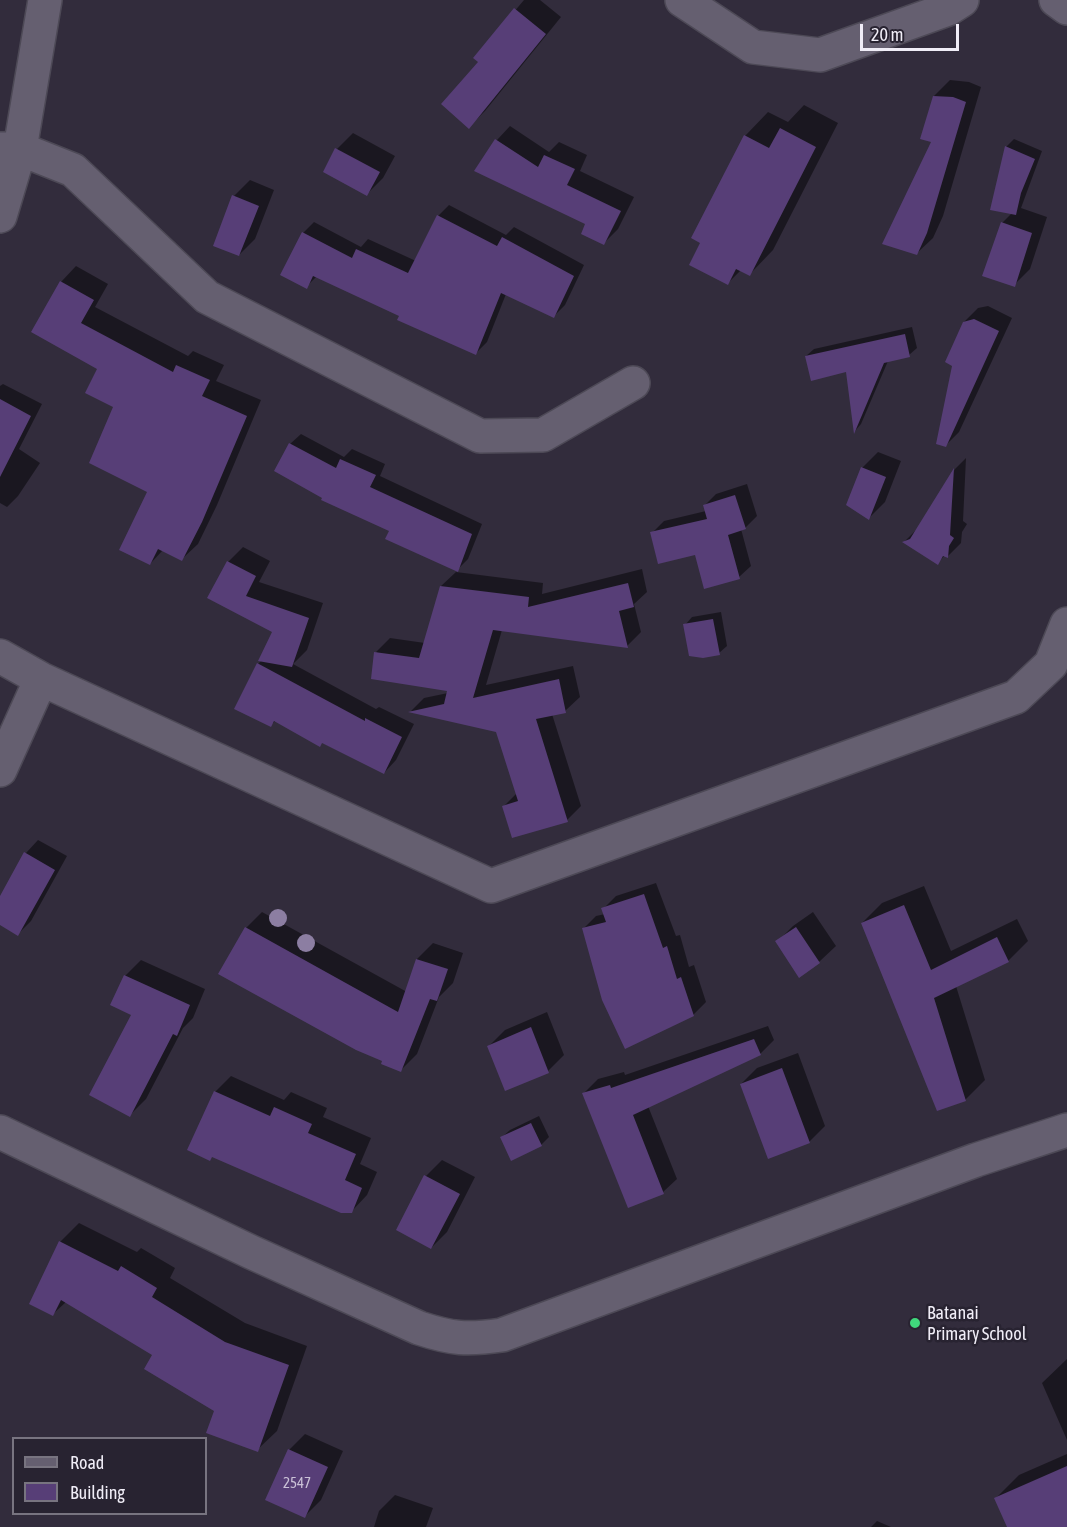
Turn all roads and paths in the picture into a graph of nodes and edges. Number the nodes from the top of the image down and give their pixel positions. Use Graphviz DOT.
graph roads {
  1 [pos="45,0"];
  2 [pos="682,0"];
  3 [pos="962,0"];
  4 [pos="1056,0"];
  5 [pos="1067,8"];
  6 [pos="10,149"];
  7 [pos="0,216"];
  8 [pos="633,383"];
  9 [pos="1067,624"];
  10 [pos="0,656"];
  11 [pos="40,679"];
  12 [pos="0,770"];
  13 [pos="1067,1130"];
  14 [pos="0,1132"];
  1 -- 6 [label="street"];
  2 -- 3 [label="street"];
  4 -- 5 [label="street"];
  6 -- 7 [label="street"];
  6 -- 8 [label="street"];
  9 -- 11 [label="street"];
  10 -- 11 [label="street"];
  11 -- 12 [label="street"];
  13 -- 14 [label="street"];
}
